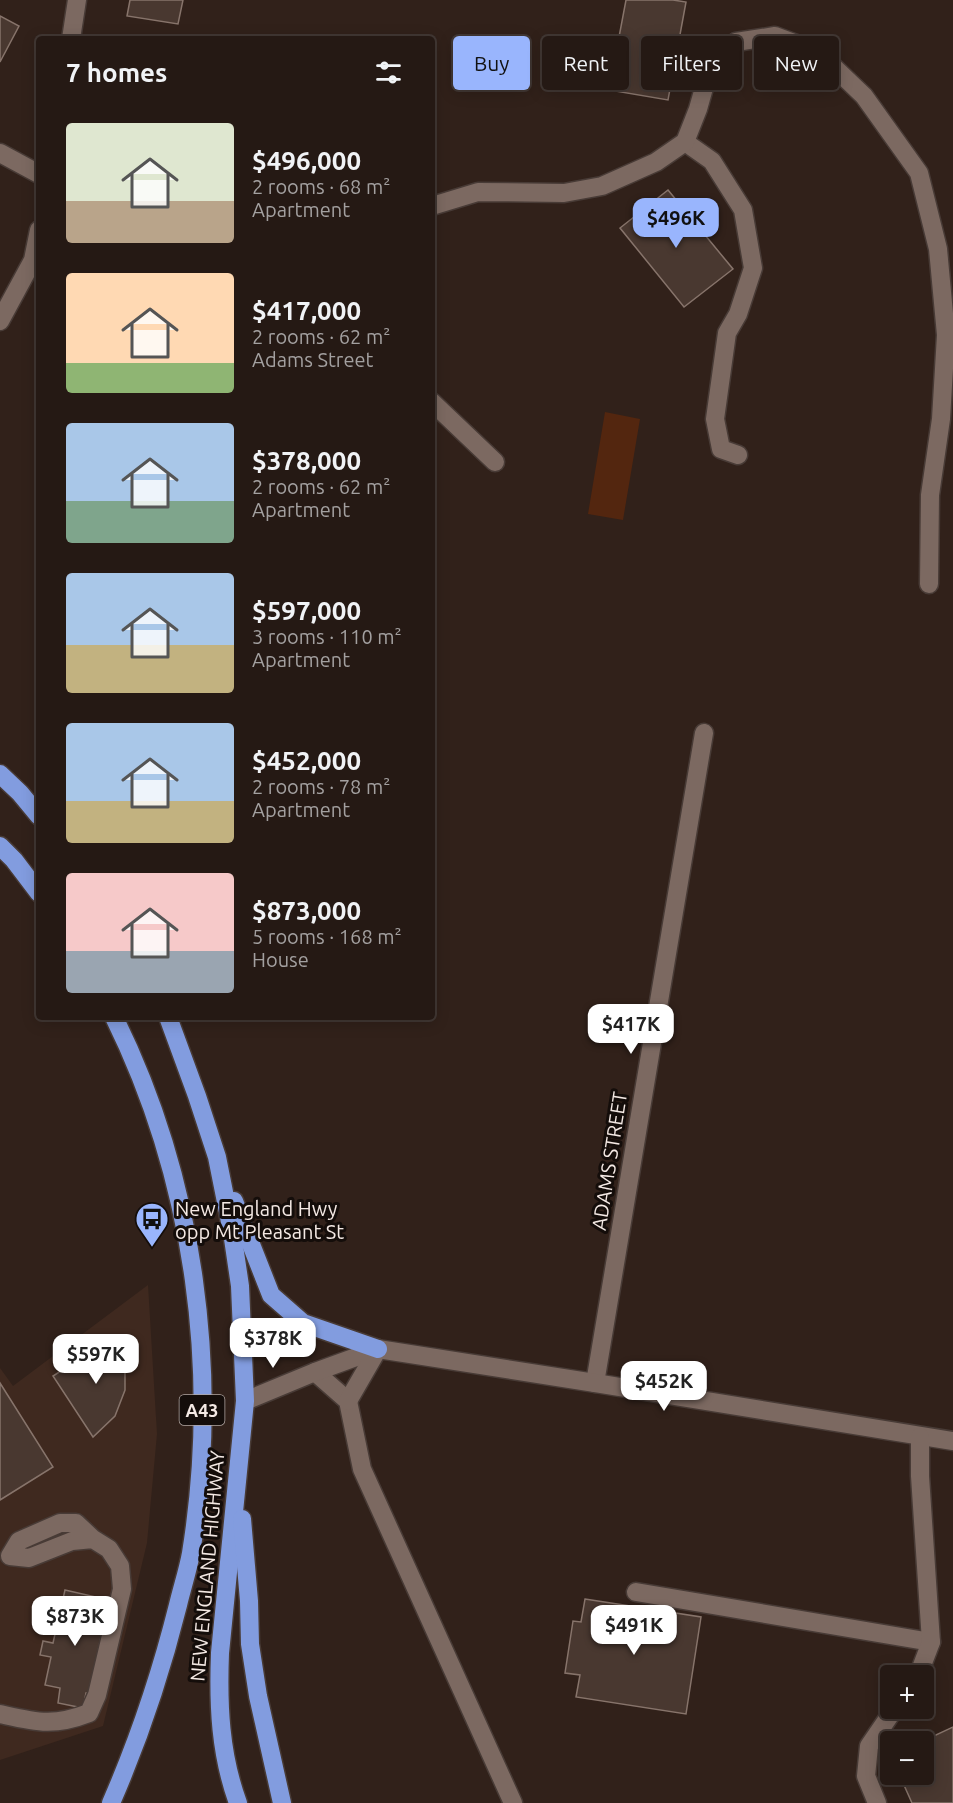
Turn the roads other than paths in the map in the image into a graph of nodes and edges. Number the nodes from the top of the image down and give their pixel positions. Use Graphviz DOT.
graph roads {
  1 [pos="77,0"];
  2 [pos="71,36"];
  3 [pos="685,142"];
  4 [pos="0,153"];
  5 [pos="36,172"];
  6 [pos="435,205"];
  7 [pos="36,261"];
  8 [pos="0,321"];
  9 [pos="435,405"];
  10 [pos="738,455"];
  11 [pos="495,462"];
  12 [pos="929,584"];
  13 [pos="704,733"];
  14 [pos="0,774"];
  15 [pos="36,812"];
  16 [pos="0,846"];
  17 [pos="36,889"];
  18 [pos="116,1020"];
  19 [pos="169,1020"];
  20 [pos="217,1157"];
  21 [pos="378,1349"];
  22 [pos="315,1372"];
  23 [pos="595,1383"];
  24 [pos="245,1401"];
  25 [pos="348,1401"];
  26 [pos="920,1437"];
  27 [pos="953,1441"];
  28 [pos="238,1476"];
  29 [pos="10,1556"];
  30 [pos="636,1592"];
  31 [pos="932,1642"];
  32 [pos="923,1665"];
  33 [pos="0,1714"];
  34 [pos="887,1719"];
  35 [pos="111,1803"];
  36 [pos="238,1803"];
  37 [pos="282,1803"];
  38 [pos="513,1803"];
  39 [pos="877,1803"];
  1 -- 2 [label="street"];
  3 -- 6 [label="street"];
  3 -- 10 [label="street"];
  3 -- 12 [label="street"];
  4 -- 5 [label="street"];
  7 -- 8 [label="street"];
  9 -- 11 [label="street"];
  13 -- 23 [label="street, ADAMS STREET"];
  14 -- 15 [label="highway"];
  16 -- 17 [label="highway"];
  18 -- 35 [label="highway, NEW ENGLAND HIGHWAY / A43"];
  19 -- 20 [label="highway, NEW ENGLAND HIGHWAY / A43"];
  20 -- 21 [label="highway"];
  20 -- 24 [label="highway, NEW ENGLAND HIGHWAY / A43"];
  21 -- 22 [label="street"];
  21 -- 23 [label="street"];
  21 -- 25 [label="street"];
  22 -- 24 [label="street"];
  22 -- 25 [label="street"];
  23 -- 26 [label="street"];
  24 -- 28 [label="highway, NEW ENGLAND HIGHWAY / A43"];
  25 -- 38 [label="street"];
  26 -- 27 [label="street"];
  26 -- 31 [label="street"];
  28 -- 36 [label="highway, NEW ENGLAND HIGHWAY / A43"];
  28 -- 37 [label="highway"];
  29 -- 33 [label="street"];
  30 -- 31 [label="street"];
  31 -- 32 [label="street"];
  34 -- 39 [label="street"];
}
